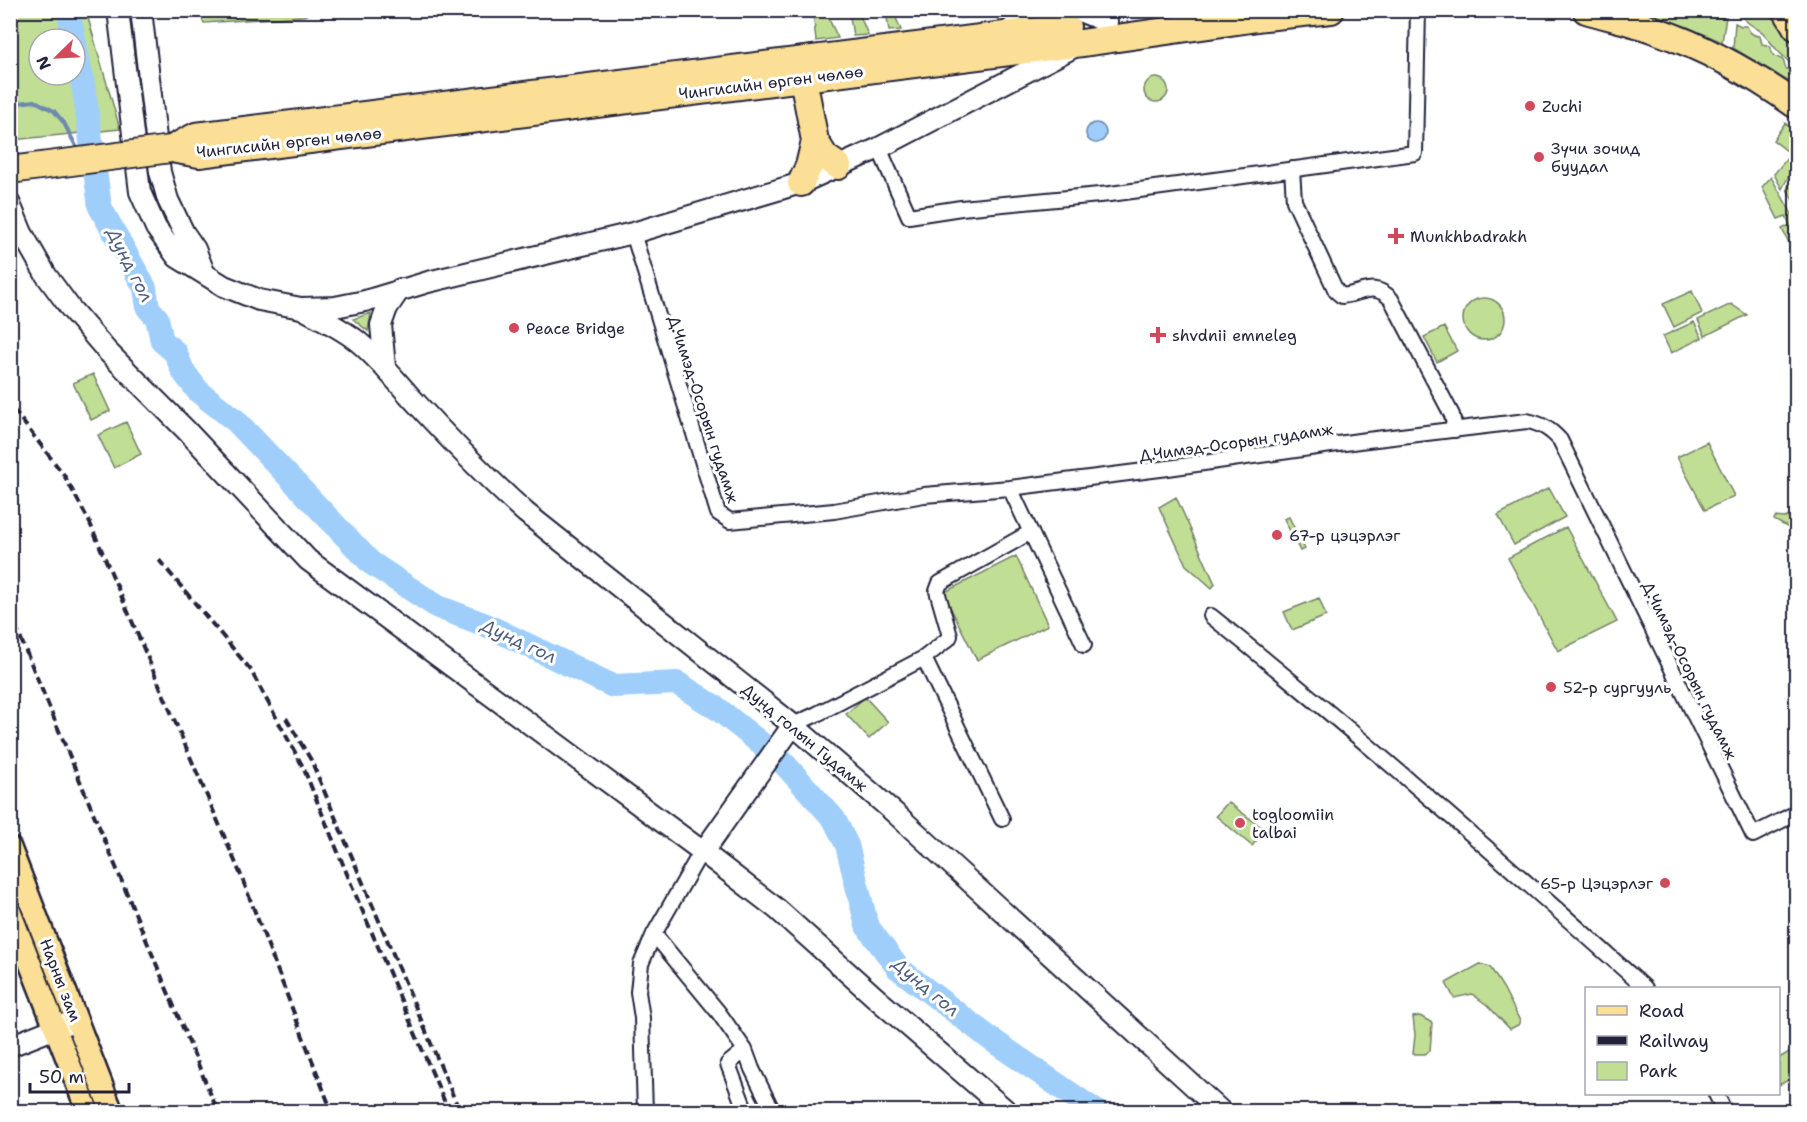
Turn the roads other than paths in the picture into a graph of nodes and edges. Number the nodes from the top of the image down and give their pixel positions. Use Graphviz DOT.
graph roads {
  1 [pos="118,10"];
  2 [pos="141,10"];
  3 [pos="1020,10"];
  4 [pos="1077,10"];
  5 [pos="1198,10"];
  6 [pos="1331,10"];
  7 [pos="1418,10"];
  8 [pos="1586,10"];
  9 [pos="1786,10"];
  10 [pos="1107,22"];
  11 [pos="1797,27"];
  12 [pos="1004,34"];
  13 [pos="1082,43"];
  14 [pos="803,78"];
  15 [pos="1797,105"];
  16 [pos="815,141"];
  17 [pos="879,148"];
  18 [pos="171,149"];
  19 [pos="838,166"];
  20 [pos="10,170"];
  21 [pos="1292,170"];
  22 [pos="801,183"];
  23 [pos="10,204"];
  24 [pos="633,233"];
  25 [pos="204,272"];
  26 [pos="400,290"];
  27 [pos="301,308"];
  28 [pos="385,367"];
  29 [pos="1455,430"];
  30 [pos="1010,488"];
  31 [pos="1031,532"];
  32 [pos="1211,616"];
  33 [pos="1084,645"];
  34 [pos="924,658"];
  35 [pos="793,725"];
  36 [pos="1797,813"];
  37 [pos="1002,819"];
  38 [pos="10,848"];
  39 [pos="703,852"];
  40 [pos="10,912"];
  41 [pos="654,934"];
  42 [pos="1644,987"];
  43 [pos="76,1020"];
  44 [pos="56,1027"];
  45 [pos="10,1046"];
  46 [pos="745,1050"];
  47 [pos="1716,1095"];
  48 [pos="88,1112"];
  49 [pos="112,1112"];
  50 [pos="645,1112"];
  51 [pos="746,1112"];
  52 [pos="773,1112"];
  53 [pos="1008,1112"];
  54 [pos="1222,1112"];
  55 [pos="1725,1112"];
  1 -- 25 [label="main road"];
  2 -- 25 [label="main road"];
  3 -- 12 [label="main road"];
  4 -- 10 [label="main road"];
  5 -- 10 [label="highway, Чингисийн өргөн чөлөө"];
  6 -- 13 [label="highway, Чингисийн өргөн чөлөө"];
  7 -- 21 [label="street"];
  8 -- 15 [label="highway"];
  9 -- 11 [label="highway"];
  10 -- 12 [label="highway, Чингисийн өргөн чөлөө"];
  12 -- 18 [label="highway, Чингисийн өргөн чөлөө"];
  13 -- 14 [label="highway, Чингисийн өргөн чөлөө"];
  13 -- 17 [label="main road"];
  14 -- 16 [label="highway"];
  14 -- 18 [label="highway, Чингисийн өргөн чөлөө"];
  16 -- 19 [label="highway"];
  16 -- 22 [label="highway"];
  17 -- 19 [label="main road"];
  17 -- 21 [label="street"];
  18 -- 20 [label="highway, bridge"];
  19 -- 22 [label="main road"];
  21 -- 29 [label="street"];
  22 -- 24 [label="main road"];
  23 -- 39 [label="main road"];
  24 -- 26 [label="main road"];
  24 -- 30 [label="street, Д.Чимэд-Осорын гудамж"];
  25 -- 27 [label="main road"];
  26 -- 27 [label="main road"];
  26 -- 28 [label="main road"];
  27 -- 28 [label="main road, Дунд голын Гудамж"];
  28 -- 35 [label="main road, Дунд голын Гудамж"];
  29 -- 30 [label="street, Д.Чимэд-Осорын гудамж"];
  29 -- 36 [label="street, Д.Чимэд-Осорын гудамж"];
  30 -- 31 [label="street"];
  31 -- 33 [label="street"];
  31 -- 34 [label="street"];
  32 -- 42 [label="street"];
  34 -- 35 [label="street"];
  34 -- 37 [label="street"];
  35 -- 39 [label="main road"];
  35 -- 54 [label="main road, Дунд голын Гудамж"];
  38 -- 43 [label="main road, Нарны зам"];
  39 -- 41 [label="street"];
  39 -- 53 [label="main road"];
  40 -- 44 [label="main road, Нарны зам"];
  41 -- 46 [label="street"];
  41 -- 50 [label="street"];
  43 -- 44 [label="main road"];
  43 -- 49 [label="main road, Нарны зам"];
  44 -- 45 [label="main road"];
  44 -- 48 [label="main road, Нарны зам"];
  46 -- 51 [label="street"];
  46 -- 52 [label="street"];
  47 -- 55 [label="street"];
}
